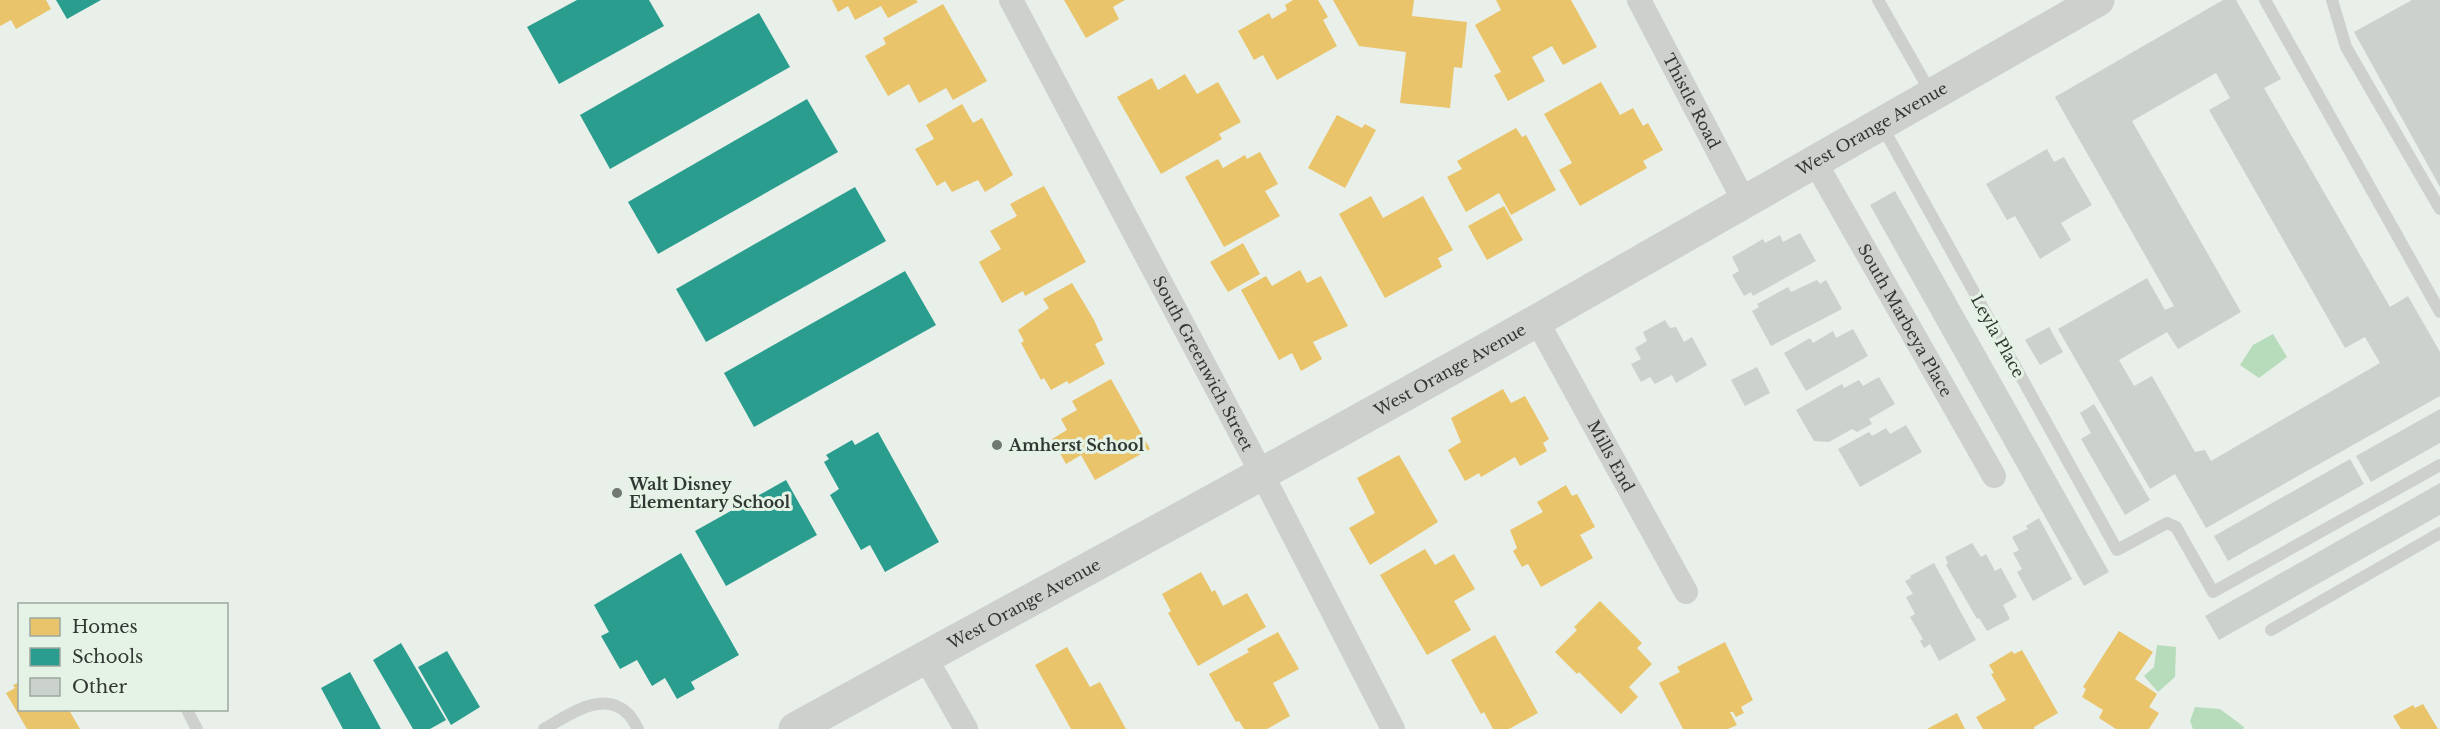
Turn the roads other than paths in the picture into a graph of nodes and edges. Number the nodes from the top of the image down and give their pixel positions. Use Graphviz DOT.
graph roads {
  1 [pos="1011,0"];
  2 [pos="1639,0"];
  3 [pos="1878,0"];
  4 [pos="2098,0"];
  5 [pos="2265,0"];
  6 [pos="2332,0"];
  7 [pos="1932,94"];
  8 [pos="1880,122"];
  9 [pos="1815,162"];
  10 [pos="1744,201"];
  11 [pos="2440,209"];
  12 [pos="2440,312"];
  13 [pos="1537,321"];
  14 [pos="2440,465"];
  15 [pos="1262,474"];
  16 [pos="1994,476"];
  17 [pos="2440,533"];
  18 [pos="1686,592"];
  19 [pos="2271,630"];
  20 [pos="925,657"];
  21 [pos="188,712"];
  22 [pos="197,729"];
  23 [pos="544,729"];
  24 [pos="638,729"];
  25 [pos="795,729"];
  26 [pos="966,729"];
  27 [pos="1393,729"];
  1 -- 15 [label="street, South Greenwich Street"];
  2 -- 10 [label="street, Thistle Road"];
  3 -- 7 [label="lane"];
  4 -- 7 [label="street, West Orange Avenue"];
  5 -- 12 [label="lane"];
  6 -- 11 [label="lane"];
  7 -- 8 [label="street, West Orange Avenue"];
  8 -- 9 [label="street, West Orange Avenue"];
  8 -- 14 [label="lane, Leyla Place"];
  9 -- 10 [label="street, West Orange Avenue"];
  9 -- 16 [label="street, South Marbeya Place"];
  10 -- 13 [label="street, West Orange Avenue"];
  13 -- 15 [label="street, West Orange Avenue"];
  13 -- 18 [label="street, Mills End"];
  15 -- 20 [label="street, West Orange Avenue"];
  15 -- 27 [label="street, South Greenwich Street"];
  17 -- 19 [label="lane"];
  20 -- 25 [label="street, West Orange Avenue"];
  20 -- 26 [label="street"];
  21 -- 22 [label="lane"];
  23 -- 24 [label="lane"];
}
